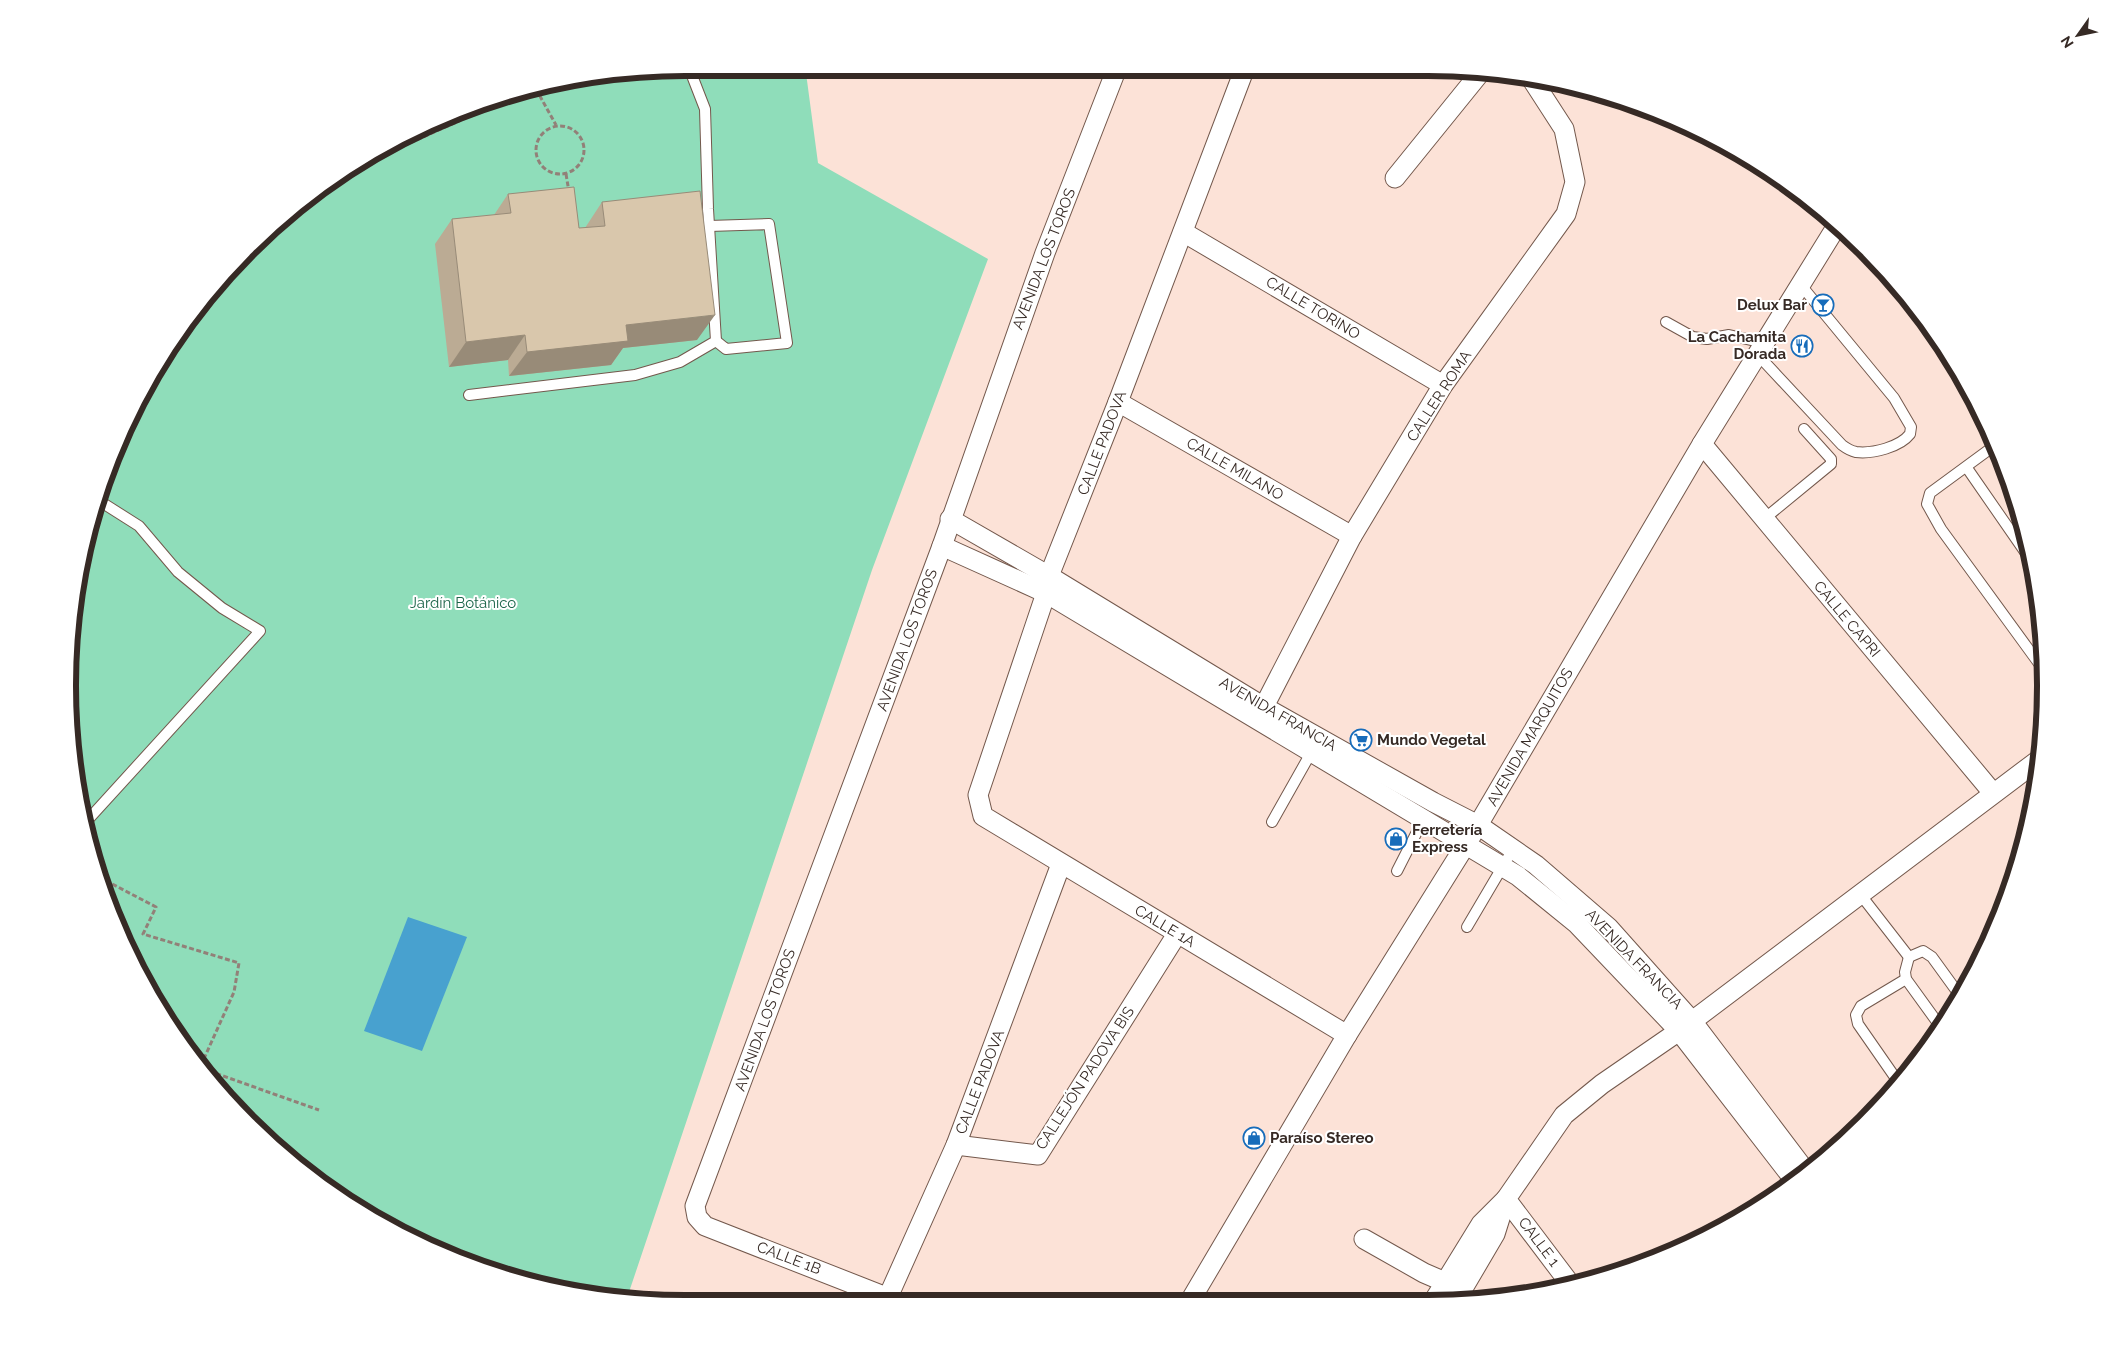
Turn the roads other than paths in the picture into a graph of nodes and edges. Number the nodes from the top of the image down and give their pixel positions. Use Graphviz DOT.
graph roads {
  1 [pos="692,76"];
  2 [pos="1113,76"];
  3 [pos="1242,76"];
  4 [pos="1475,79"];
  5 [pos="1536,86"];
  6 [pos="1395,178"];
  7 [pos="709,226"];
  8 [pos="1833,231"];
  9 [pos="1183,232"];
  10 [pos="1800,284"];
  11 [pos="1666,322"];
  12 [pos="716,341"];
  13 [pos="1761,349"];
  14 [pos="1443,385"];
  15 [pos="468,394"];
  16 [pos="1118,402"];
  17 [pos="1804,429"];
  18 [pos="1702,444"];
  19 [pos="1989,450"];
  20 [pos="1967,468"];
  21 [pos="105,504"];
  22 [pos="950,519"];
  23 [pos="1764,519"];
  24 [pos="1352,536"];
  25 [pos="2020,544"];
  26 [pos="942,546"];
  27 [pos="1048,585"];
  28 [pos="2036,659"];
  29 [pos="1261,713"];
  30 [pos="1312,751"];
  31 [pos="2032,764"];
  32 [pos="1992,793"];
  33 [pos="983,816"];
  34 [pos="91,817"];
  35 [pos="1424,818"];
  36 [pos="1272,822"];
  37 [pos="1478,825"];
  38 [pos="1466,844"];
  39 [pos="1513,849"];
  40 [pos="1062,864"];
  41 [pos="1503,867"];
  42 [pos="1397,872"];
  43 [pos="1860,894"];
  44 [pos="1467,927"];
  45 [pos="1177,934"];
  46 [pos="1909,957"];
  47 [pos="1906,979"];
  48 [pos="1955,989"];
  49 [pos="1936,1021"];
  50 [pos="1686,1026"];
  51 [pos="1348,1035"];
  52 [pos="1895,1076"];
  53 [pos="956,1145"];
  54 [pos="1801,1166"];
  55 [pos="1790,1174"];
  56 [pos="1506,1199"];
  57 [pos="695,1206"];
  58 [pos="1488,1229"];
  59 [pos="1364,1239"];
  60 [pos="1566,1278"];
  61 [pos="1445,1282"];
  62 [pos="1459,1293"];
  63 [pos="883,1295"];
  64 [pos="892,1295"];
  65 [pos="1194,1295"];
  66 [pos="1437,1295"];
  1 -- 7 [label="lane"];
  2 -- 22 [label="street, AVENIDA LOS TOROS"];
  3 -- 9 [label="street, CALLE PADOVA"];
  4 -- 6 [label="street"];
  5 -- 14 [label="street, CALLER ROMA"];
  7 -- 12 [label="lane"];
  7 -- 12 [label="lane"];
  8 -- 10 [label="street, AVENIDA MARQUITOS"];
  9 -- 14 [label="street, CALLE TORINO"];
  9 -- 16 [label="street, CALLE PADOVA"];
  10 -- 13 [label="street, AVENIDA MARQUITOS"];
  10 -- 13 [label="lane"];
  11 -- 13 [label="lane"];
  12 -- 15 [label="lane"];
  13 -- 18 [label="street, AVENIDA MARQUITOS"];
  14 -- 24 [label="street, CALLER ROMA"];
  16 -- 24 [label="street, CALLE MILANO"];
  16 -- 27 [label="street, CALLE PADOVA"];
  17 -- 23 [label="lane"];
  18 -- 23 [label="street, CALLE CAPRI"];
  18 -- 37 [label="street, AVENIDA MARQUITOS"];
  19 -- 20 [label="lane"];
  20 -- 25 [label="lane"];
  20 -- 28 [label="lane"];
  21 -- 34 [label="lane"];
  22 -- 26 [label="street, AVENIDA LOS TOROS"];
  22 -- 27 [label="street, AVENIDA FRANCIA"];
  23 -- 32 [label="street, CALLE CAPRI"];
  24 -- 29 [label="street, CALLER ROMA"];
  26 -- 27 [label="street, AVENIDA FRANCIA"];
  26 -- 57 [label="street, AVENIDA LOS TOROS"];
  27 -- 29 [label="street, AVENIDA FRANCIA"];
  27 -- 33 [label="street, CALLE PADOVA"];
  29 -- 30 [label="street, AVENIDA FRANCIA"];
  29 -- 37 [label="street, AVENIDA FRANCIA"];
  30 -- 35 [label="street, AVENIDA FRANCIA"];
  30 -- 36 [label="lane"];
  31 -- 32 [label="street"];
  32 -- 43 [label="street"];
  33 -- 40 [label="street, CALLE 1A"];
  35 -- 38 [label="street, AVENIDA FRANCIA"];
  35 -- 42 [label="lane"];
  37 -- 38 [label="street, AVENIDA MARQUITOS"];
  37 -- 39 [label="street, AVENIDA FRANCIA"];
  38 -- 41 [label="street, AVENIDA FRANCIA"];
  38 -- 51 [label="street, AVENIDA MARQUITOS"];
  39 -- 41 [label="lane"];
  39 -- 50 [label="street, AVENIDA FRANCIA"];
  40 -- 45 [label="street, CALLE 1A"];
  40 -- 53 [label="street, CALLE PADOVA"];
  41 -- 44 [label="lane"];
  41 -- 50 [label="street, AVENIDA FRANCIA"];
  43 -- 46 [label="lane"];
  43 -- 50 [label="street"];
  45 -- 51 [label="street, CALLE 1A"];
  45 -- 53 [label="street, CALLEJÓN PADOVA BIS"];
  46 -- 47 [label="lane"];
  46 -- 48 [label="lane"];
  47 -- 49 [label="lane"];
  47 -- 52 [label="lane"];
  50 -- 54 [label="street, AVENIDA FRANCIA"];
  50 -- 55 [label="street, AVENIDA FRANCIA"];
  50 -- 56 [label="street"];
  51 -- 65 [label="street, AVENIDA MARQUITOS"];
  53 -- 64 [label="street, CALLE PADOVA"];
  56 -- 58 [label="street"];
  56 -- 60 [label="street, CALLE 1"];
  57 -- 63 [label="street, CALLE 1B"];
  58 -- 61 [label="street"];
  58 -- 62 [label="street"];
  59 -- 61 [label="street"];
  61 -- 66 [label="street"];
}
